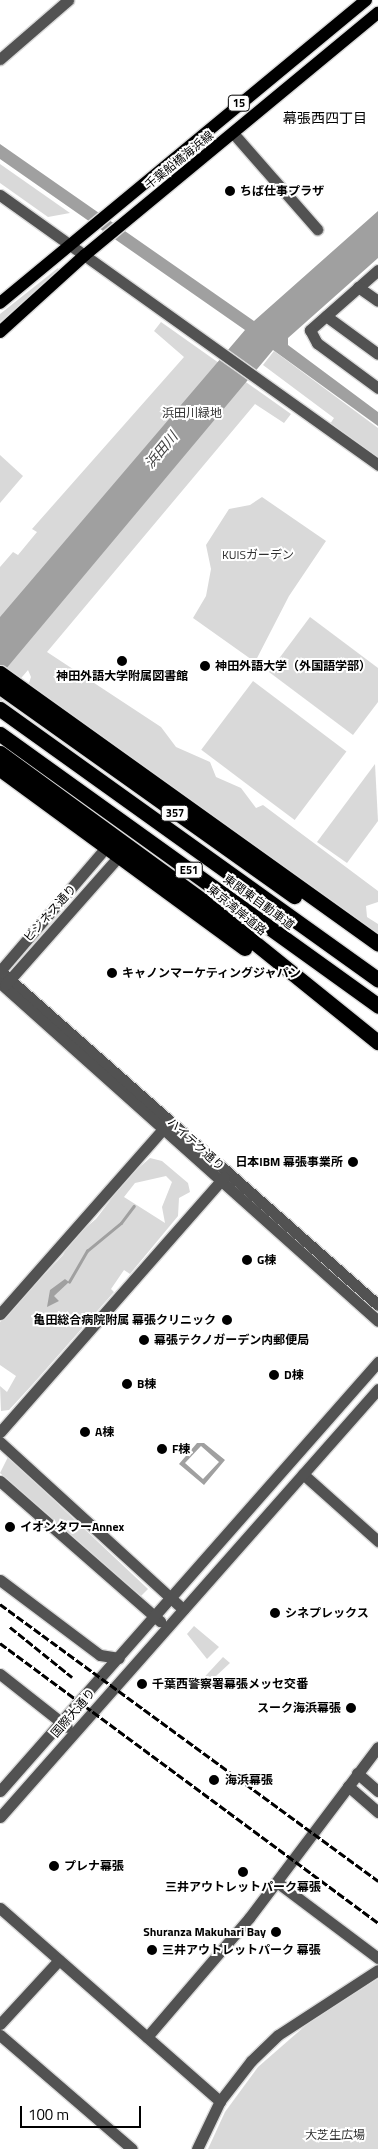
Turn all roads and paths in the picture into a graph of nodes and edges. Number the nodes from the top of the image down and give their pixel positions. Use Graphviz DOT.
graph roads {
  1 [pos="68,0"];
  2 [pos="366,0"];
  3 [pos="378,13"];
  4 [pos="0,59"];
  5 [pos="234,133"];
  6 [pos="0,195"];
  7 [pos="317,229"];
  8 [pos="69,243"];
  9 [pos="85,255"];
  10 [pos="378,270"];
  11 [pos="358,287"];
  12 [pos="378,302"];
  13 [pos="0,303"];
  14 [pos="326,316"];
  15 [pos="0,332"];
  16 [pos="378,354"];
  17 [pos="378,388"];
  18 [pos="378,464"];
  19 [pos="0,673"];
  20 [pos="0,688"];
  21 [pos="0,709"];
  22 [pos="0,734"];
  23 [pos="0,752"];
  24 [pos="0,769"];
  25 [pos="114,850"];
  26 [pos="378,944"];
  27 [pos="378,952"];
  28 [pos="0,971"];
  29 [pos="378,980"];
  30 [pos="3,985"];
  31 [pos="324,1000"];
  32 [pos="378,1006"];
  33 [pos="378,1042"];
  34 [pos="169,1122"];
  35 [pos="161,1132"];
  36 [pos="223,1178"];
  37 [pos="378,1305"];
  38 [pos="0,1314"];
  39 [pos="378,1321"];
  40 [pos="378,1362"];
  41 [pos="378,1389"];
  42 [pos="0,1432"];
  43 [pos="0,1442"];
  44 [pos="303,1474"];
  45 [pos="0,1481"];
  46 [pos="378,1541"];
  47 [pos="0,1580"];
  48 [pos="170,1598"];
  49 [pos="183,1609"];
  50 [pos="154,1617"];
  51 [pos="167,1627"];
  52 [pos="120,1658"];
  53 [pos="0,1674"];
  54 [pos="61,1723"];
  55 [pos="74,1732"];
  56 [pos="378,1747"];
  57 [pos="357,1773"];
  58 [pos="348,1786"];
  59 [pos="0,1790"];
  60 [pos="378,1791"];
  61 [pos="378,1812"];
  62 [pos="0,1817"];
  63 [pos="278,1882"];
  64 [pos="0,1908"];
  65 [pos="378,1958"];
  66 [pos="59,1960"];
  67 [pos="378,1970"];
  68 [pos="0,2024"];
  69 [pos="0,2035"];
  70 [pos="147,2037"];
  71 [pos="220,2101"];
  72 [pos="132,2149"];
  73 [pos="197,2149"];
  1 -- 4 [label="street"];
  2 -- 8 [label="main road, 千葉船橋海浜線 / 15"];
  3 -- 5 [label="main road, 千葉船橋海浜線 / 15"];
  5 -- 7 [label="street"];
  5 -- 9 [label="main road, 千葉船橋海浜線 / 15"];
  6 -- 8 [label="street"];
  8 -- 9 [label="street"];
  8 -- 13 [label="main road, 千葉船橋海浜線 / 15"];
  9 -- 15 [label="main road, 千葉船橋海浜線 / 15"];
  9 -- 18 [label="street"];
  10 -- 11 [label="street"];
  11 -- 12 [label="street"];
  11 -- 14 [label="street"];
  14 -- 16 [label="street"];
  14 -- 17 [label="street"];
  19 -- 26 [label="highway"];
  20 -- 27 [label="highway, 357"];
  21 -- 29 [label="highway, 東関東自動車道 / E51"];
  22 -- 32 [label="highway, 東関東自動車道 / E51"];
  23 -- 31 [label="highway, 東京湾岸道路"];
  24 -- 25 [label="highway"];
  25 -- 28 [label="street, ビジネス通り"];
  25 -- 30 [label="street, ビジネス通り"];
  25 -- 31 [label="highway"];
  28 -- 30 [label="street, ハイテク通り"];
  30 -- 34 [label="street, ハイテク通り"];
  30 -- 35 [label="street, ハイテク通り"];
  31 -- 33 [label="highway, 東京湾岸道路"];
  34 -- 35 [label="street"];
  34 -- 36 [label="street, ハイテク通り"];
  35 -- 36 [label="street, ハイテク通り"];
  35 -- 38 [label="street"];
  36 -- 37 [label="street, ハイテク通り"];
  36 -- 39 [label="street, ハイテク通り"];
  36 -- 42 [label="street"];
  40 -- 48 [label="street, 国際大通り"];
  41 -- 44 [label="street, 国際大通り"];
  43 -- 48 [label="street"];
  44 -- 46 [label="street"];
  44 -- 49 [label="street, 国際大通り"];
  45 -- 50 [label="street"];
  47 -- 52 [label="street"];
  48 -- 49 [label="street"];
  48 -- 50 [label="street, 国際大通り"];
  49 -- 51 [label="street, 国際大通り"];
  50 -- 51 [label="street"];
  50 -- 52 [label="street, 国際大通り"];
  51 -- 55 [label="street, 国際大通り"];
  52 -- 54 [label="street, 国際大通り"];
  53 -- 54 [label="street"];
  54 -- 55 [label="street"];
  54 -- 59 [label="street, 国際大通り"];
  55 -- 62 [label="street, 国際大通り"];
  56 -- 57 [label="street"];
  57 -- 58 [label="street"];
  57 -- 60 [label="street"];
  58 -- 61 [label="street"];
  58 -- 63 [label="street"];
  63 -- 65 [label="street"];
  63 -- 70 [label="street"];
  64 -- 66 [label="street"];
  66 -- 68 [label="street"];
  66 -- 70 [label="street"];
  67 -- 71 [label="street"];
  69 -- 72 [label="street"];
  70 -- 71 [label="street"];
  71 -- 73 [label="street"];
}
